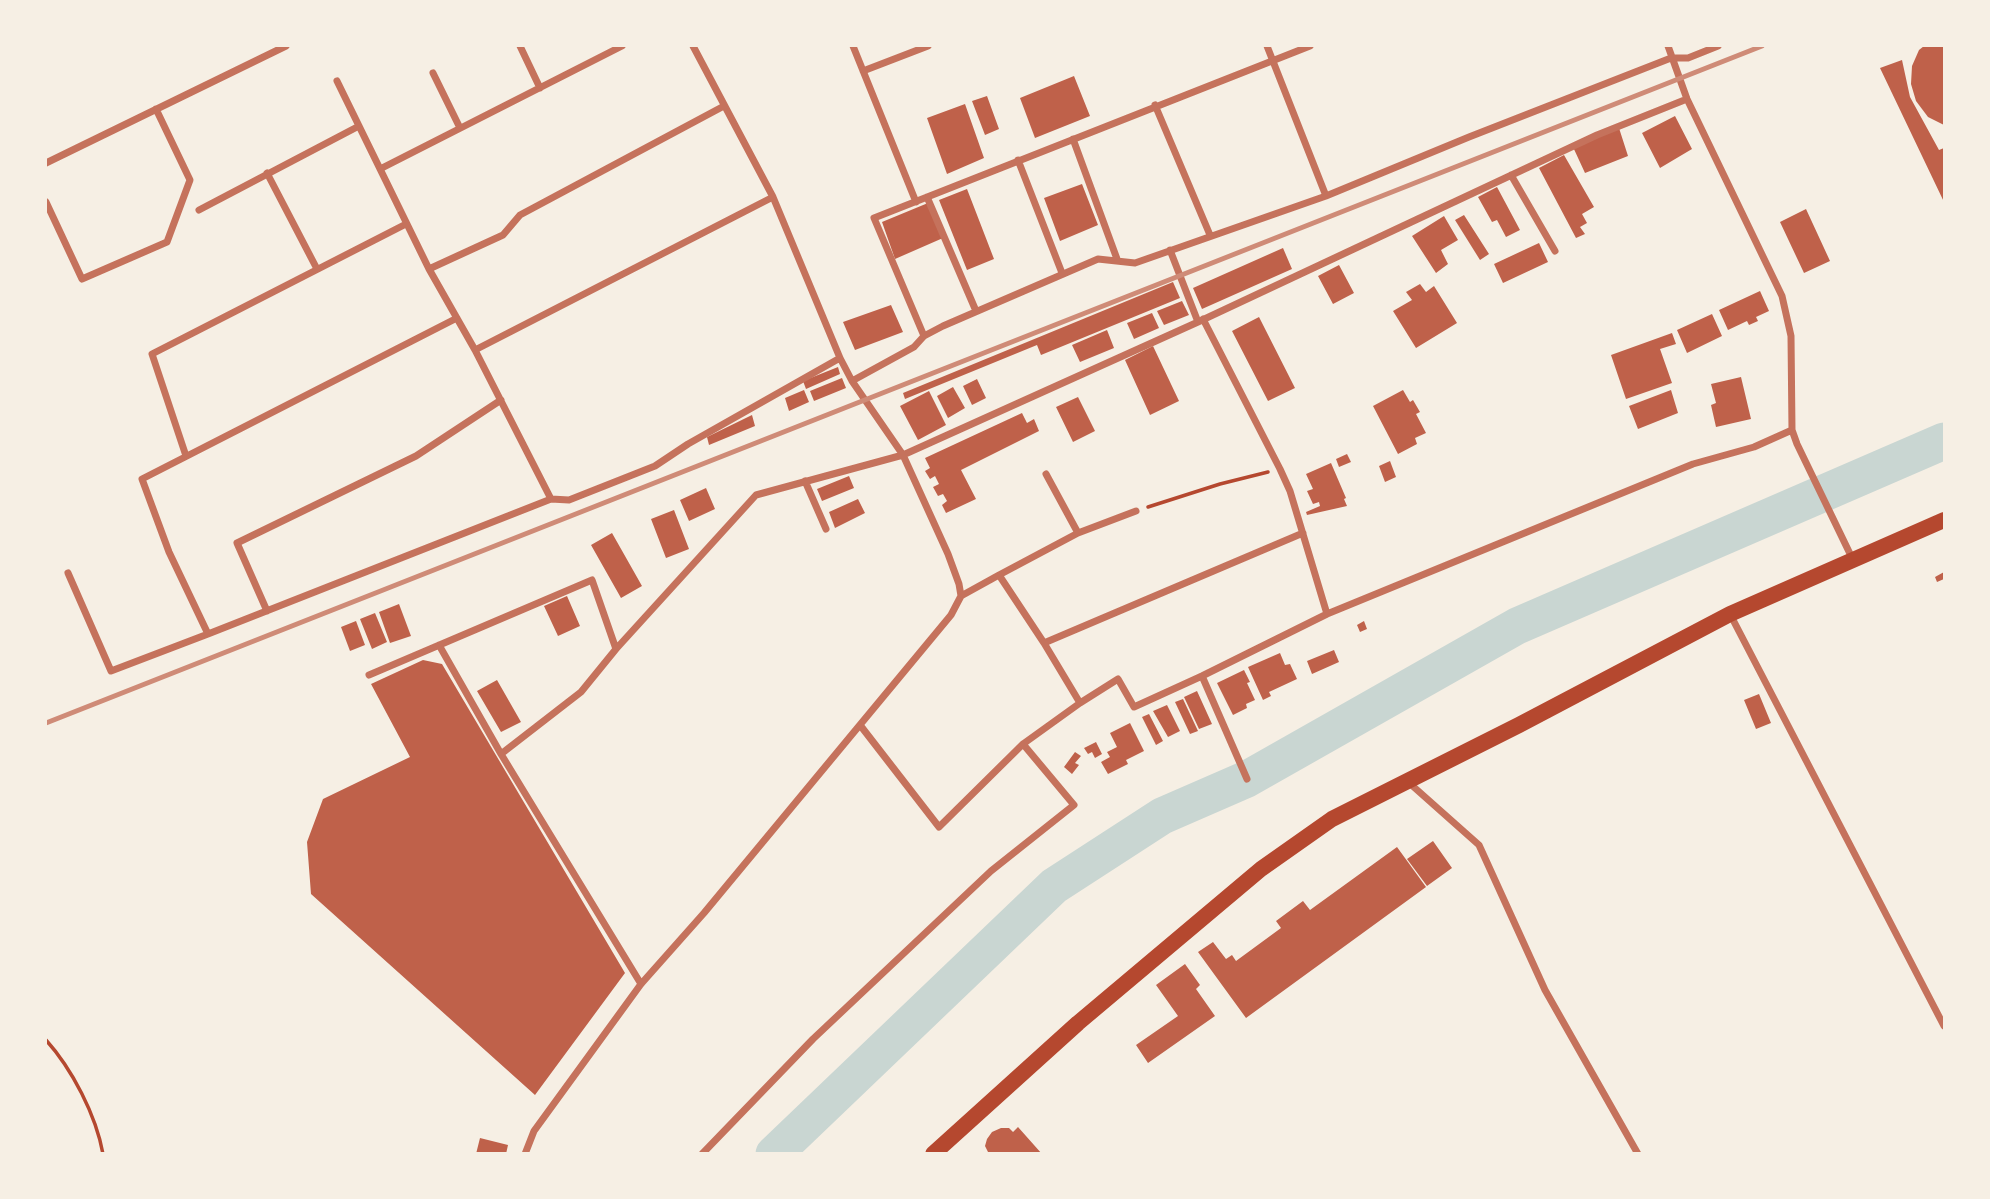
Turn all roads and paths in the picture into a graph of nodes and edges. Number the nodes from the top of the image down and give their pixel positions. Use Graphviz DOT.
graph roads {
  1 [pos="286,46"];
  2 [pos="520,46"];
  3 [pos="622,46"];
  4 [pos="693,46"];
  5 [pos="853,46"];
  6 [pos="928,46"];
  7 [pos="1267,46"];
  8 [pos="1310,46"];
  9 [pos="1668,46"];
  10 [pos="1718,46"];
  11 [pos="1671,58"];
  12 [pos="1273,59"];
  13 [pos="863,71"];
  14 [pos="433,73"];
  15 [pos="337,81"];
  16 [pos="540,88"];
  17 [pos="1687,99"];
  18 [pos="1155,105"];
  19 [pos="724,106"];
  20 [pos="156,109"];
  21 [pos="359,126"];
  22 [pos="460,128"];
  23 [pos="1073,139"];
  24 [pos="1018,160"];
  25 [pos="46,163"];
  26 [pos="380,169"];
  27 [pos="267,173"];
  28 [pos="1511,175"];
  29 [pos="1326,196"];
  30 [pos="773,197"];
  31 [pos="927,197"];
  32 [pos="46,202"];
  33 [pos="915,202"];
  34 [pos="199,210"];
  35 [pos="406,224"];
  36 [pos="1210,235"];
  37 [pos="1170,250"];
  38 [pos="1555,251"];
  39 [pos="1117,259"];
  40 [pos="317,269"];
  41 [pos="429,269"];
  42 [pos="1062,273"];
  43 [pos="975,311"];
  44 [pos="457,318"];
  45 [pos="1200,321"];
  46 [pos="923,336"];
  47 [pos="475,350"];
  48 [pos="840,358"];
  49 [pos="852,381"];
  50 [pos="501,400"];
  51 [pos="1792,430"];
  52 [pos="903,455"];
  53 [pos="186,457"];
  54 [pos="1280,470"];
  55 [pos="1046,474"];
  56 [pos="806,481"];
  57 [pos="551,499"];
  58 [pos="1136,511"];
  59 [pos="1944,520"];
  60 [pos="826,528"];
  61 [pos="1078,533"];
  62 [pos="1303,533"];
  63 [pos="1853,561"];
  64 [pos="68,573"];
  65 [pos="999,575"];
  66 [pos="961,596"];
  67 [pos="267,611"];
  68 [pos="1327,614"];
  69 [pos="1730,614"];
  70 [pos="208,634"];
  71 [pos="1044,643"];
  72 [pos="439,645"];
  73 [pos="616,649"];
  74 [pos="369,675"];
  75 [pos="1202,676"];
  76 [pos="1080,703"];
  77 [pos="860,726"];
  78 [pos="1023,744"];
  79 [pos="501,754"];
  80 [pos="1247,779"];
  81 [pos="1407,781"];
  82 [pos="641,984"];
  83 [pos="1944,1026"];
  84 [pos="46,1040"];
  85 [pos="103,1153"];
  86 [pos="524,1153"];
  87 [pos="702,1153"];
  88 [pos="933,1153"];
  89 [pos="1638,1153"];
  1 -- 20 [label="street"];
  2 -- 16 [label="street"];
  3 -- 16 [label="street"];
  4 -- 19 [label="street"];
  5 -- 13 [label="street"];
  6 -- 13 [label="street"];
  7 -- 12 [label="street"];
  8 -- 12 [label="street"];
  9 -- 11 [label="street"];
  10 -- 11 [label="street"];
  11 -- 17 [label="street"];
  11 -- 29 [label="street"];
  12 -- 18 [label="street"];
  12 -- 29 [label="street"];
  13 -- 33 [label="street"];
  14 -- 22 [label="street"];
  15 -- 21 [label="street"];
  16 -- 22 [label="street"];
  17 -- 28 [label="street"];
  17 -- 51 [label="street"];
  18 -- 23 [label="street"];
  18 -- 36 [label="street"];
  19 -- 30 [label="street"];
  19 -- 41 [label="street"];
  20 -- 25 [label="street"];
  20 -- 32 [label="street"];
  21 -- 26 [label="street"];
  21 -- 27 [label="street"];
  22 -- 26 [label="street"];
  23 -- 24 [label="street"];
  23 -- 39 [label="street"];
  24 -- 31 [label="street"];
  24 -- 42 [label="street"];
  26 -- 35 [label="street"];
  27 -- 34 [label="street"];
  27 -- 40 [label="street"];
  28 -- 38 [label="street"];
  28 -- 45 [label="street"];
  29 -- 36 [label="street"];
  30 -- 47 [label="street"];
  30 -- 48 [label="street"];
  31 -- 33 [label="street"];
  31 -- 43 [label="street"];
  33 -- 46 [label="street"];
  35 -- 40 [label="street"];
  35 -- 41 [label="street"];
  36 -- 37 [label="street"];
  37 -- 39 [label="street"];
  37 -- 45 [label="street"];
  39 -- 42 [label="street"];
  40 -- 53 [label="street"];
  41 -- 44 [label="street"];
  42 -- 43 [label="street"];
  43 -- 46 [label="street"];
  44 -- 47 [label="street"];
  44 -- 53 [label="street"];
  45 -- 52 [label="street"];
  45 -- 54 [label="street"];
  46 -- 49 [label="street"];
  47 -- 50 [label="street"];
  48 -- 49 [label="street"];
  48 -- 57 [label="street"];
  49 -- 52 [label="street"];
  50 -- 57 [label="street"];
  50 -- 67 [label="street"];
  51 -- 63 [label="street"];
  51 -- 68 [label="street"];
  52 -- 56 [label="street"];
  52 -- 66 [label="street"];
  53 -- 70 [label="street"];
  54 -- 58 [label="path"];
  54 -- 62 [label="street"];
  55 -- 61 [label="street"];
  56 -- 60 [label="street"];
  56 -- 73 [label="street"];
  57 -- 67 [label="street"];
  58 -- 61 [label="street"];
  59 -- 63 [label="highway"];
  61 -- 65 [label="street"];
  62 -- 68 [label="street"];
  62 -- 71 [label="street"];
  63 -- 69 [label="highway"];
  64 -- 70 [label="street"];
  65 -- 66 [label="street"];
  65 -- 71 [label="street"];
  66 -- 77 [label="street"];
  67 -- 70 [label="street"];
  68 -- 75 [label="street"];
  69 -- 81 [label="highway"];
  69 -- 83 [label="street"];
  71 -- 76 [label="street"];
  72 -- 73 [label="street"];
  72 -- 74 [label="street"];
  72 -- 79 [label="street"];
  73 -- 79 [label="street"];
  75 -- 76 [label="street"];
  75 -- 80 [label="street"];
  76 -- 78 [label="street"];
  77 -- 78 [label="street"];
  77 -- 82 [label="street"];
  78 -- 87 [label="street"];
  79 -- 82 [label="street"];
  81 -- 88 [label="highway"];
  81 -- 89 [label="street"];
  82 -- 86 [label="street"];
  84 -- 85 [label="path"];
}
